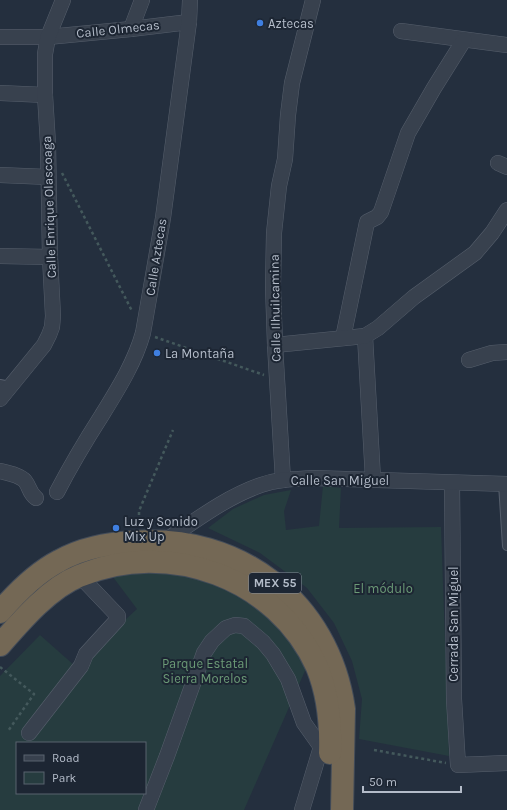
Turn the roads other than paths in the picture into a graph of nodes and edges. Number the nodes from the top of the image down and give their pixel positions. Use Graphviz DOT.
graph roads {
  1 [pos="64,0"];
  2 [pos="142,0"];
  3 [pos="190,0"];
  4 [pos="314,0"];
  5 [pos="189,22"];
  6 [pos="131,29"];
  7 [pos="401,31"];
  8 [pos="0,37"];
  9 [pos="48,37"];
  10 [pos="464,40"];
  11 [pos="507,45"];
  12 [pos="0,94"];
  13 [pos="45,94"];
  14 [pos="0,175"];
  15 [pos="55,175"];
  16 [pos="507,210"];
  17 [pos="0,256"];
  18 [pos="50,257"];
  19 [pos="365,336"];
  20 [pos="344,338"];
  21 [pos="275,345"];
  22 [pos="507,352"];
  23 [pos="469,360"];
  24 [pos="5,385"];
  25 [pos="0,399"];
  26 [pos="0,471"];
  27 [pos="373,479"];
  28 [pos="283,480"];
  29 [pos="452,483"];
  30 [pos="505,484"];
  31 [pos="57,492"];
  32 [pos="36,498"];
  33 [pos="165,541"];
  34 [pos="507,546"];
  35 [pos="80,576"];
  36 [pos="0,612"];
  37 [pos="0,645"];
  38 [pos="29,733"];
  39 [pos="326,747"];
  40 [pos="507,763"];
  41 [pos="146,810"];
  42 [pos="302,810"];
  43 [pos="328,810"];
  44 [pos="342,810"];
  1 -- 9 [label="street, Calle Enrique Olascoaga"];
  2 -- 6 [label="street"];
  3 -- 5 [label="street, Calle Aztecas"];
  4 -- 21 [label="street, Calle Ilhuilcamina"];
  5 -- 6 [label="street, Calle Olmecas"];
  5 -- 31 [label="street, Calle Aztecas"];
  6 -- 9 [label="street, Calle Olmecas"];
  7 -- 10 [label="street"];
  8 -- 9 [label="street, Calle Olmecas"];
  9 -- 13 [label="street, Calle Enrique Olascoaga"];
  10 -- 11 [label="street"];
  10 -- 20 [label="street"];
  12 -- 13 [label="street"];
  13 -- 15 [label="street, Calle Enrique Olascoaga"];
  14 -- 15 [label="street"];
  15 -- 18 [label="street, Calle Enrique Olascoaga"];
  16 -- 19 [label="street"];
  17 -- 18 [label="street"];
  18 -- 24 [label="street, Calle Enrique Olascoaga"];
  19 -- 20 [label="street"];
  19 -- 27 [label="street"];
  20 -- 21 [label="street"];
  21 -- 28 [label="street, Calle Ilhuilcamina"];
  22 -- 23 [label="street"];
  24 -- 25 [label="street, Calle Enrique Olascoaga"];
  26 -- 32 [label="street"];
  27 -- 28 [label="street, Calle San Miguel"];
  27 -- 29 [label="street, Calle San Miguel"];
  28 -- 33 [label="street, Calle San Miguel"];
  29 -- 30 [label="street, Calle San Miguel"];
  29 -- 40 [label="street, Cerrada San Miguel"];
  30 -- 34 [label="lane"];
  33 -- 36 [label="highway, MEX 55"];
  33 -- 44 [label="highway, MEX 55"];
  35 -- 37 [label="highway, MEX 55"];
  35 -- 38 [label="street"];
  35 -- 39 [label="highway, MEX 55"];
  39 -- 41 [label="street"];
  39 -- 42 [label="street"];
  39 -- 43 [label="highway, MEX 55"];
}
